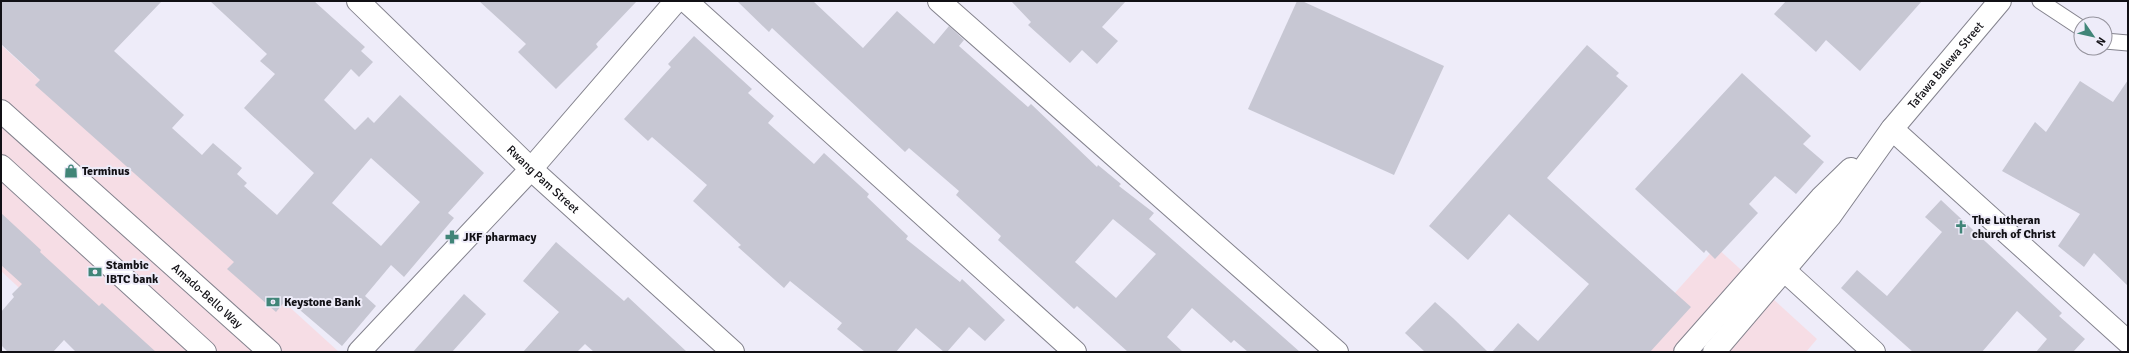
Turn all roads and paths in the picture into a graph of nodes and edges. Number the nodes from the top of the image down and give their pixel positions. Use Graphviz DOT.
graph roads {
  1 [pos="358,1"];
  2 [pos="676,1"];
  3 [pos="686,1"];
  4 [pos="939,1"];
  5 [pos="2000,1"];
  6 [pos="2040,1"];
  7 [pos="2073,23"];
  8 [pos="2113,42"];
  9 [pos="2128,43"];
  10 [pos="1,111"];
  11 [pos="1892,129"];
  12 [pos="1,166"];
  13 [pos="531,169"];
  14 [pos="1784,270"];
  15 [pos="2128,342"];
  16 [pos="205,352"];
  17 [pos="270,352"];
  18 [pos="359,352"];
  19 [pos="733,352"];
  20 [pos="1075,352"];
  21 [pos="1336,352"];
  22 [pos="1685,352"];
  23 [pos="1714,352"];
  24 [pos="1874,352"];
  1 -- 13 [label="street, Rwang Pam Street"];
  2 -- 13 [label="street"];
  3 -- 20 [label="street"];
  4 -- 21 [label="street"];
  5 -- 11 [label="street, Tafawa Balewa Street"];
  6 -- 7 [label="lane"];
  8 -- 9 [label="lane"];
  10 -- 17 [label="street, Amado-Bello Way"];
  11 -- 14 [label="street"];
  11 -- 15 [label="street"];
  11 -- 22 [label="street"];
  12 -- 16 [label="street"];
  13 -- 18 [label="street"];
  13 -- 19 [label="street, Rwang Pam Street"];
  14 -- 23 [label="street"];
  14 -- 24 [label="street"];
}
